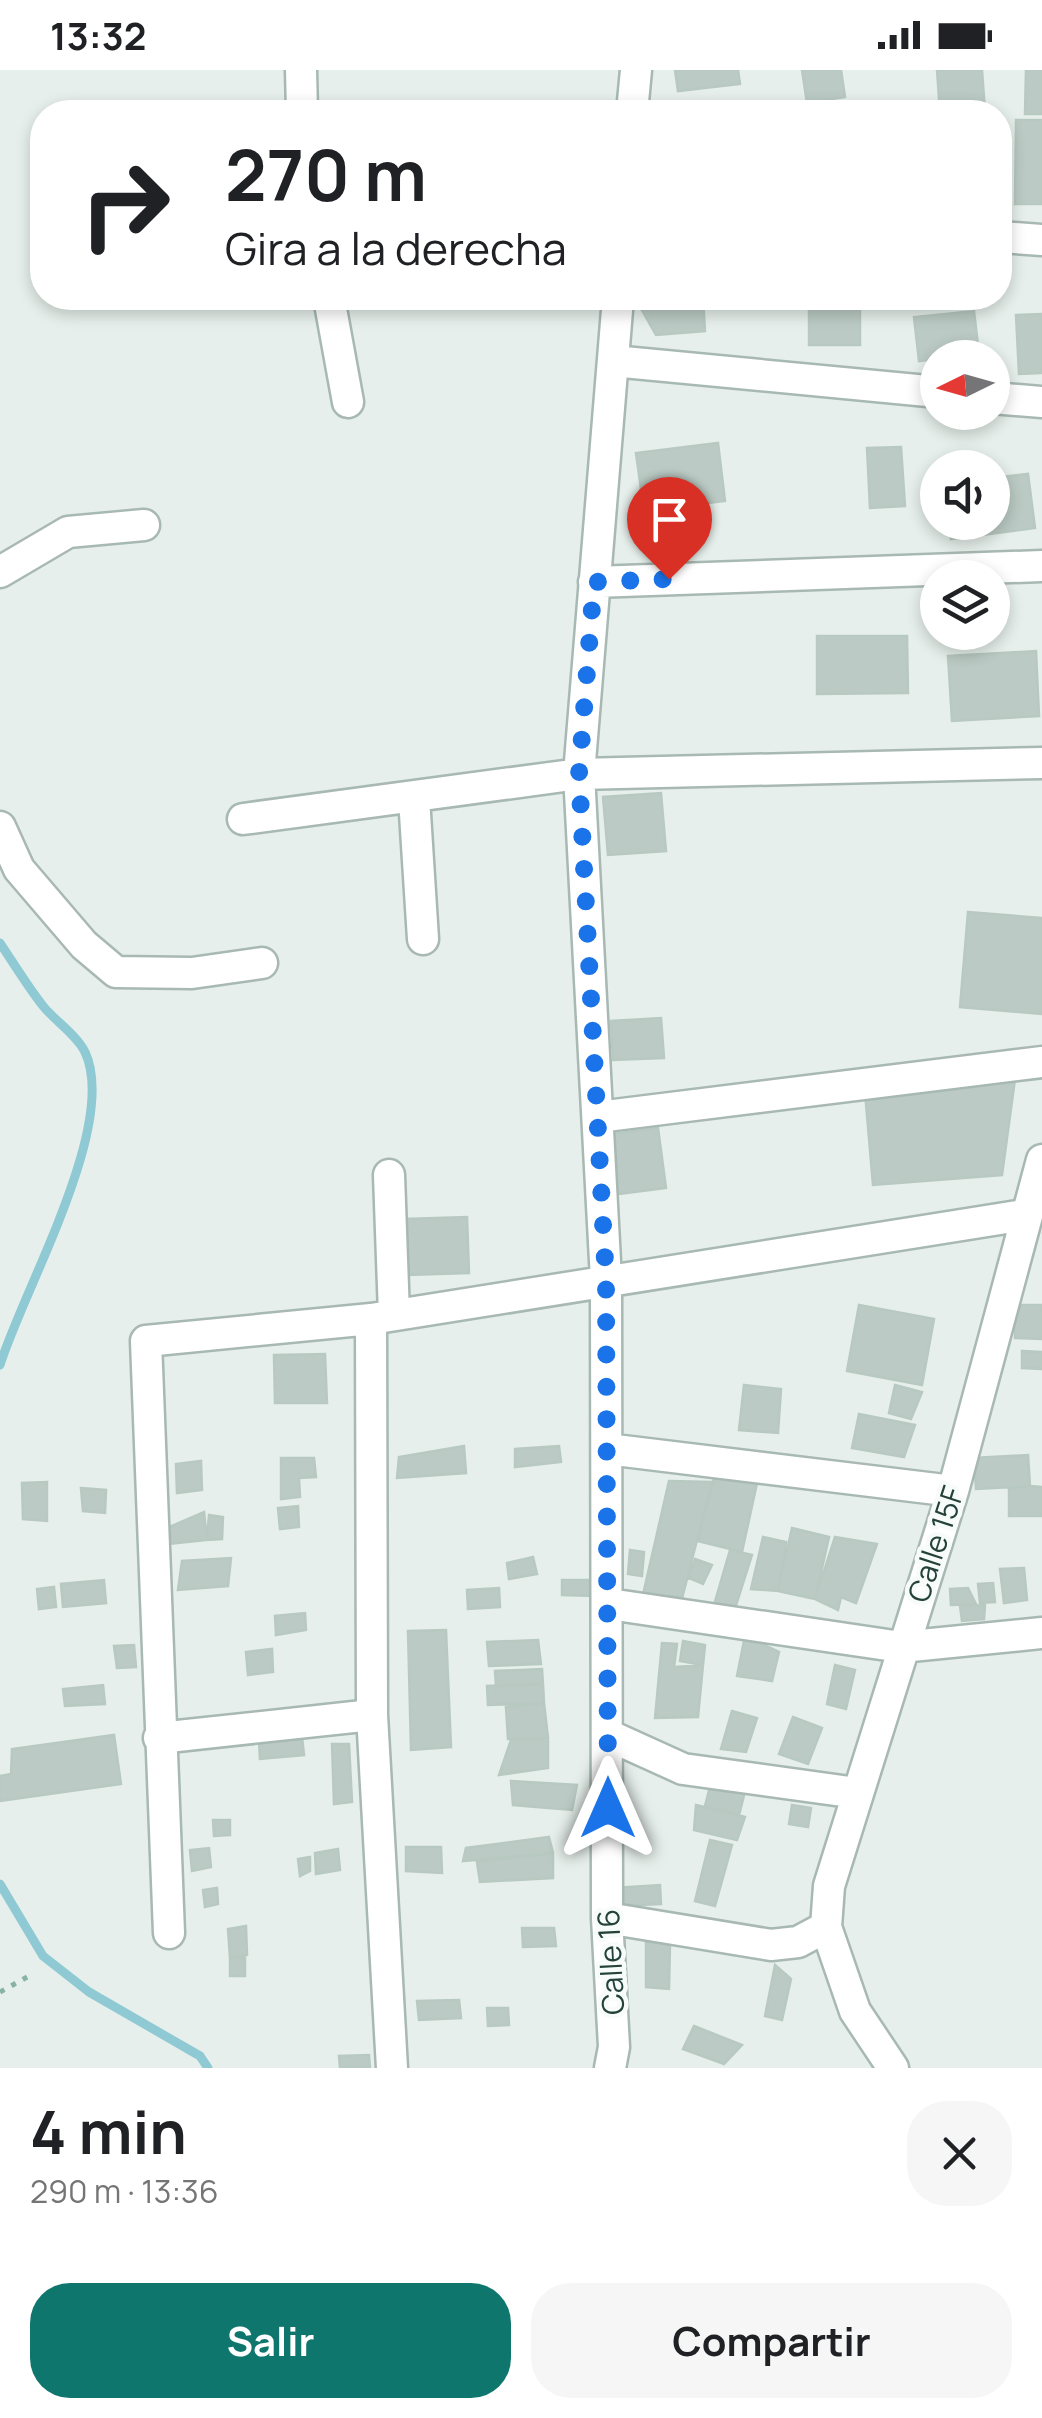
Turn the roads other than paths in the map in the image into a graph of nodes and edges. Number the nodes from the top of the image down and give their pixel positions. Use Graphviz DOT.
graph roads {
  1 [pos="301,70"];
  2 [pos="636,70"];
  3 [pos="302,100"];
  4 [pos="633,100"];
  5 [pos="1012,238"];
  6 [pos="1042,240"];
  7 [pos="331,310"];
  8 [pos="617,310"];
  9 [pos="612,361"];
  10 [pos="920,390"];
  11 [pos="1010,399"];
  12 [pos="348,402"];
  13 [pos="1042,402"];
  14 [pos="144,524"];
  15 [pos="1042,566"];
  16 [pos="0,572"];
  17 [pos="594,582"];
  18 [pos="1042,763"];
  19 [pos="579,774"];
  20 [pos="414,798"];
  21 [pos="243,819"];
  22 [pos="0,827"];
  23 [pos="423,938"];
  24 [pos="262,963"];
  25 [pos="1042,1062"];
  26 [pos="598,1117"];
  27 [pos="1042,1160"];
  28 [pos="388,1175"];
  29 [pos="1024,1214"];
  30 [pos="606,1280"];
  31 [pos="383,1317"];
  32 [pos="607,1449"];
  33 [pos="953,1491"];
  34 [pos="609,1604"];
  35 [pos="1042,1633"];
  36 [pos="901,1646"];
  37 [pos="372,1715"];
  38 [pos="608,1735"];
  39 [pos="159,1738"];
  40 [pos="857,1793"];
  41 [pos="607,1918"];
  42 [pos="826,1927"];
  43 [pos="169,1932"];
  44 [pos="392,2068"];
  45 [pos="610,2068"];
  46 [pos="893,2068"];
  1 -- 3 [label="street"];
  2 -- 4 [label="street"];
  5 -- 6 [label="street"];
  7 -- 12 [label="street"];
  8 -- 9 [label="street, Calle 16"];
  9 -- 10 [label="street"];
  9 -- 17 [label="street, Calle 16"];
  11 -- 13 [label="street"];
  14 -- 16 [label="street"];
  15 -- 17 [label="street"];
  17 -- 19 [label="street, Calle 16"];
  18 -- 19 [label="street"];
  19 -- 20 [label="street"];
  19 -- 26 [label="street, Calle 16"];
  20 -- 21 [label="street"];
  20 -- 23 [label="street"];
  22 -- 24 [label="street"];
  25 -- 26 [label="street"];
  26 -- 30 [label="street, Calle 16"];
  27 -- 29 [label="street, Calle 15F"];
  28 -- 31 [label="street"];
  29 -- 30 [label="street"];
  29 -- 33 [label="street, Calle 15F"];
  30 -- 31 [label="street"];
  30 -- 32 [label="street, Calle 16"];
  31 -- 37 [label="street"];
  31 -- 39 [label="street"];
  32 -- 33 [label="street"];
  32 -- 34 [label="street, Calle 16"];
  33 -- 36 [label="street, Calle 15F"];
  34 -- 36 [label="street"];
  34 -- 38 [label="street, Calle 16"];
  35 -- 36 [label="street"];
  36 -- 40 [label="street, Calle 15F"];
  37 -- 39 [label="street"];
  37 -- 44 [label="street"];
  38 -- 40 [label="street"];
  38 -- 41 [label="street, Calle 16"];
  39 -- 43 [label="street"];
  40 -- 42 [label="street, Calle 15F"];
  41 -- 42 [label="street"];
  41 -- 45 [label="street, Calle 16"];
  42 -- 46 [label="street"];
}
